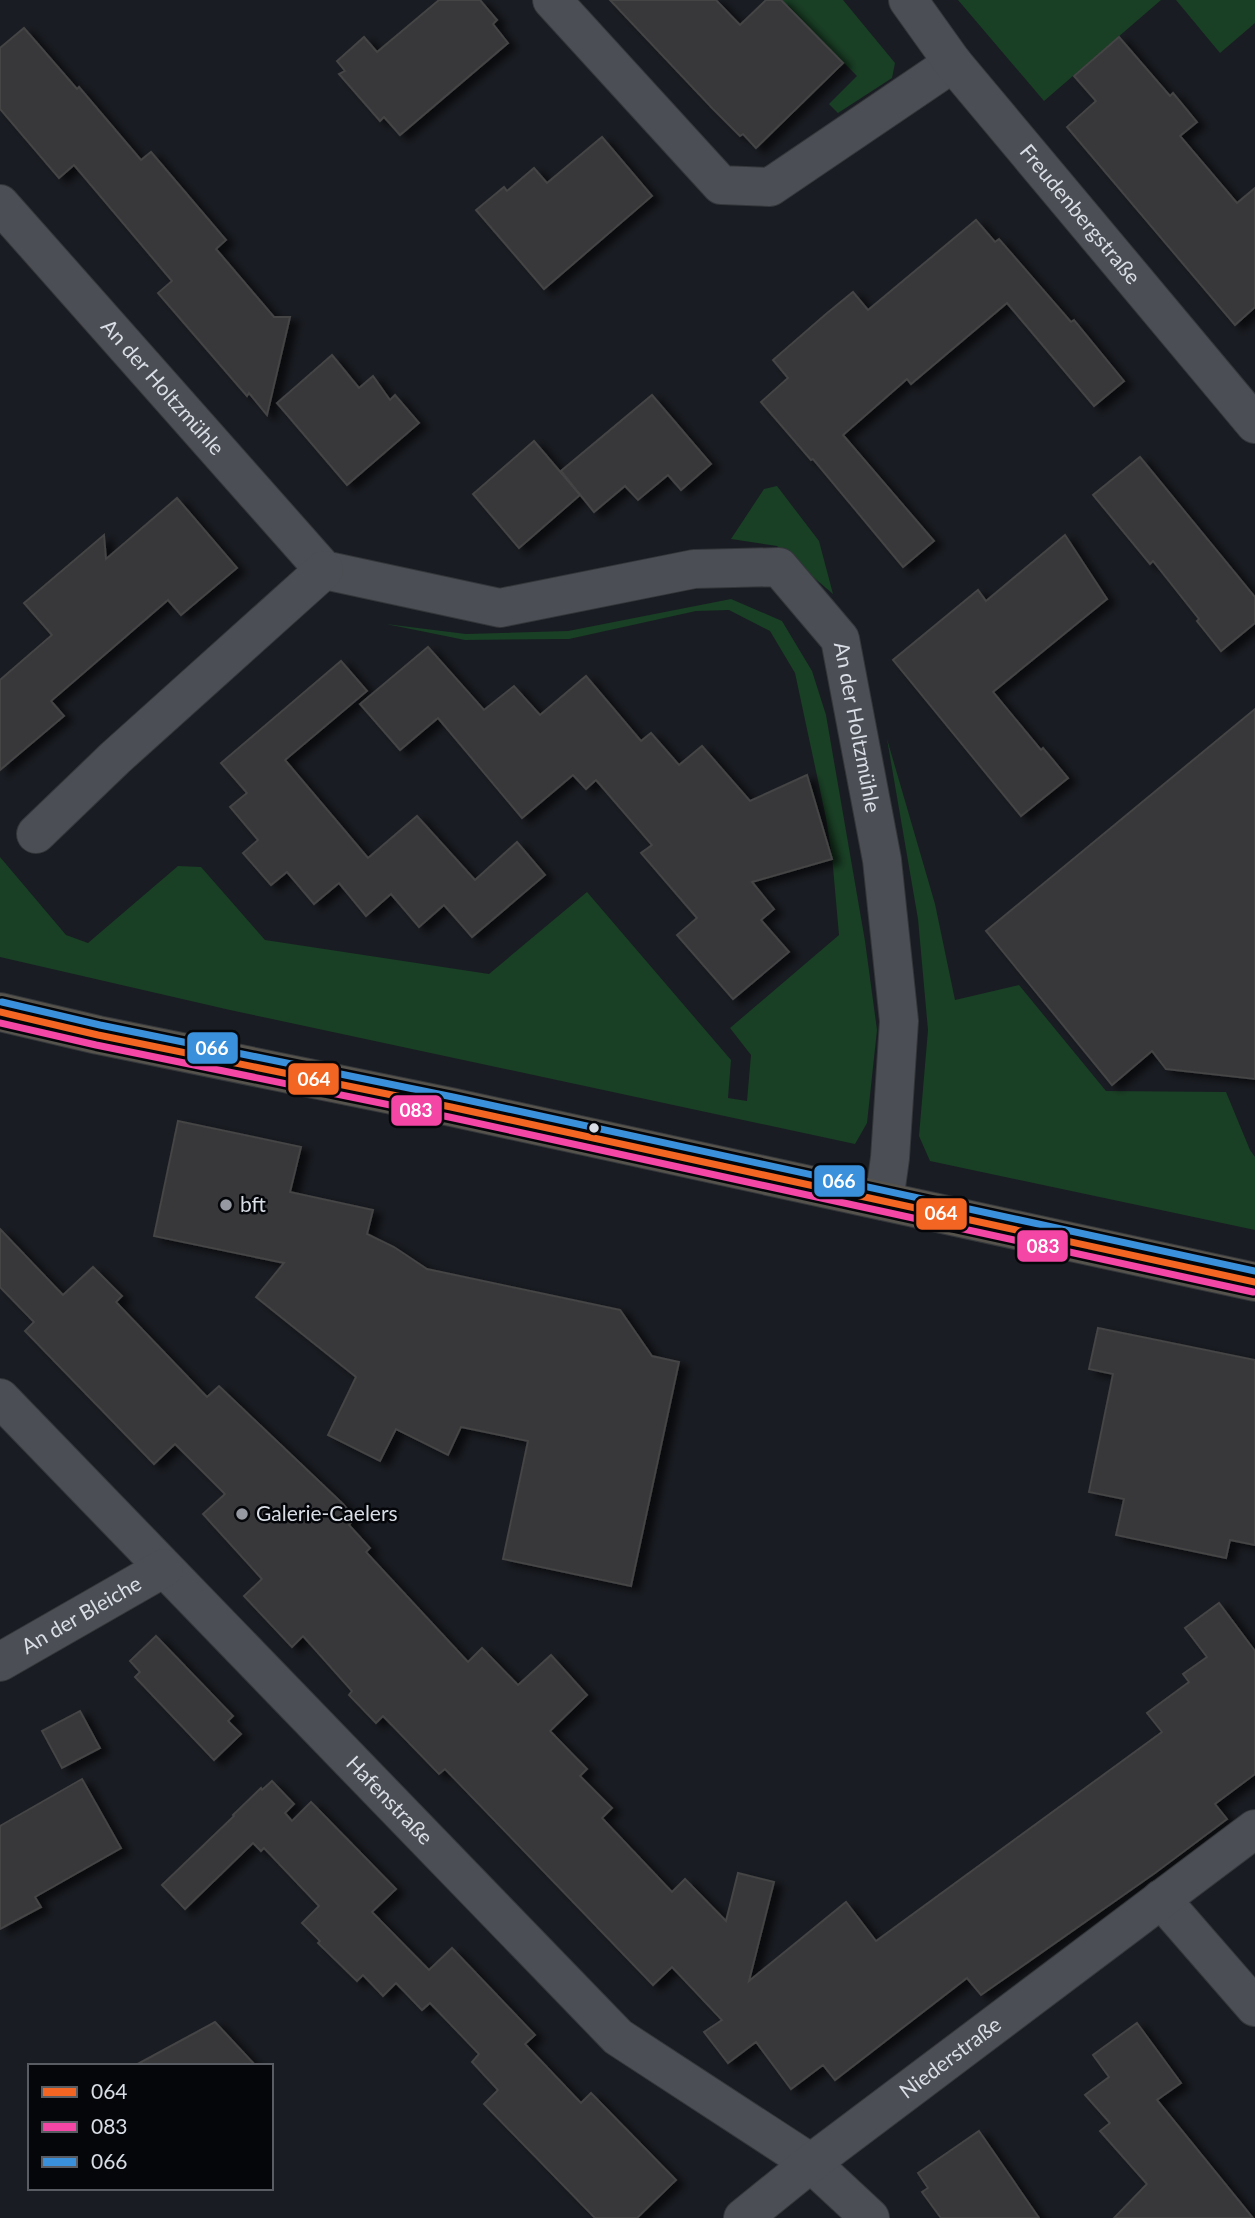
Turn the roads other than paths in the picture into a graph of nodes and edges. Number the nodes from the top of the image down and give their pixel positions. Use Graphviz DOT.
graph roads {
  1 [pos="552,0"];
  2 [pos="908,0"];
  3 [pos="953,63"];
  4 [pos="0,204"];
  5 [pos="1255,424"];
  6 [pos="324,570"];
  7 [pos="36,834"];
  8 [pos="0,1012"];
  9 [pos="884,1201"];
  10 [pos="1255,1282"];
  11 [pos="0,1398"];
  12 [pos="164,1567"];
  13 [pos="0,1662"];
  14 [pos="1255,1829"];
  15 [pos="1161,1899"];
  16 [pos="1255,2007"];
  17 [pos="811,2163"];
  18 [pos="743,2218"];
  19 [pos="870,2218"];
  1 -- 3 [label="street"];
  2 -- 3 [label="street, Freudenbergstraße"];
  3 -- 5 [label="street, Freudenbergstraße"];
  4 -- 6 [label="street, An der Holtzmühle"];
  6 -- 7 [label="street"];
  6 -- 9 [label="street, An der Holtzmühle"];
  8 -- 9 [label="main road"];
  9 -- 10 [label="main road"];
  11 -- 12 [label="street, Hafenstraße"];
  12 -- 13 [label="street, An der Bleiche"];
  12 -- 17 [label="street, Hafenstraße"];
  14 -- 15 [label="street, Niederstraße"];
  15 -- 16 [label="street"];
  15 -- 17 [label="street, Niederstraße"];
  17 -- 18 [label="street, Niederstraße"];
  17 -- 19 [label="street, Hafenstraße"];
}
